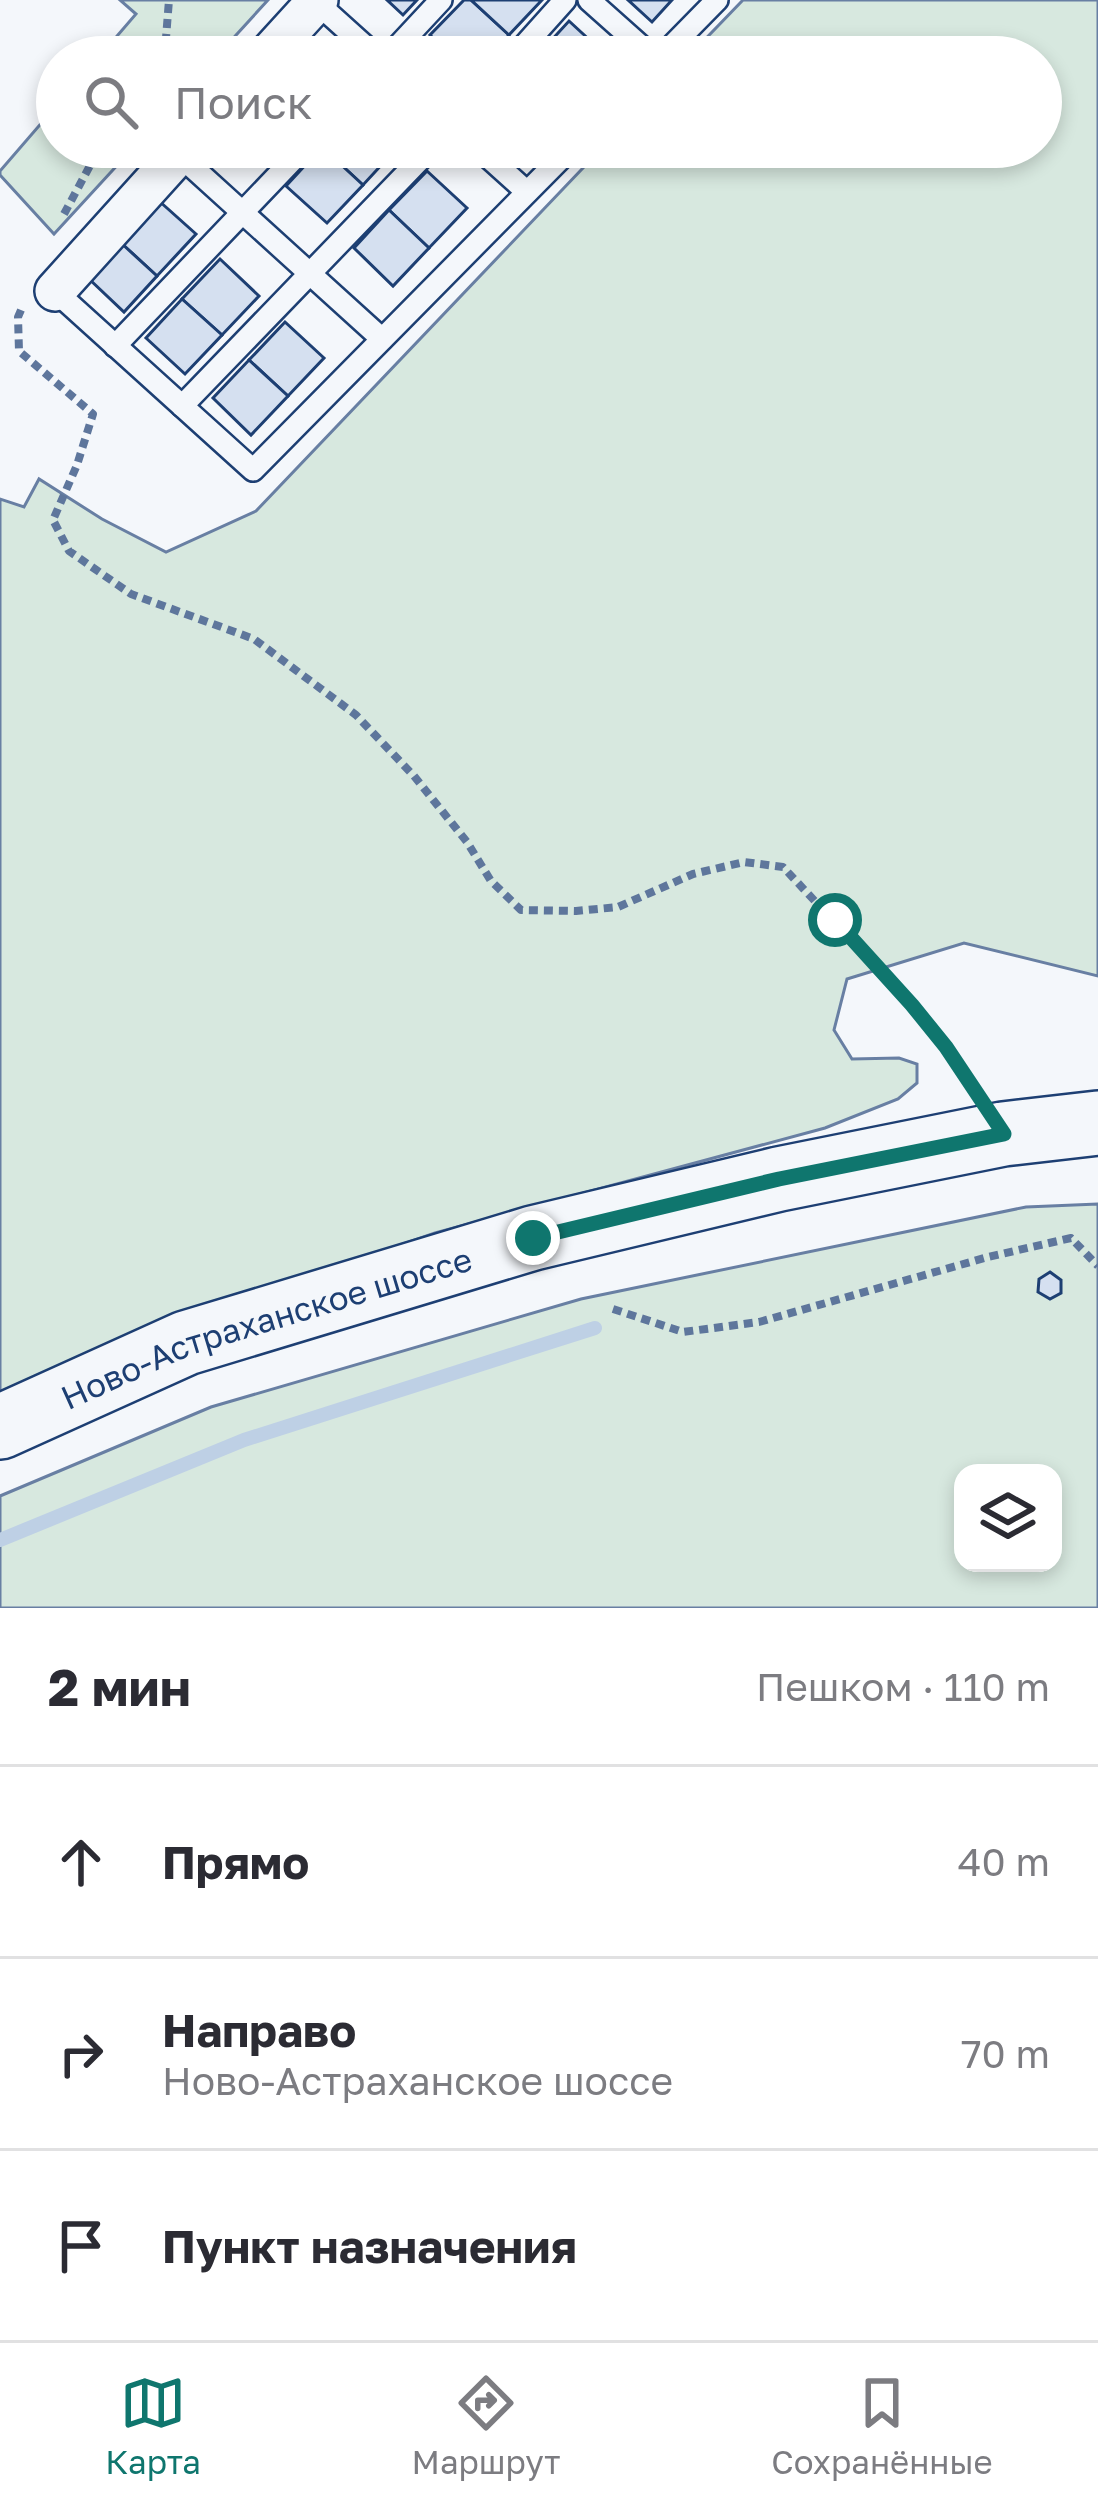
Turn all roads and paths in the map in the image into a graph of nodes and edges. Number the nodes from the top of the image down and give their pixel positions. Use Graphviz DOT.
graph roads {
  1 [pos="169,0"];
  2 [pos="441,0"];
  3 [pos="565,0"];
  4 [pos="589,0"];
  5 [pos="717,0"];
  6 [pos="317,1"];
  7 [pos="166,36"];
  8 [pos="285,36"];
  9 [pos="354,36"];
  10 [pos="408,36"];
  11 [pos="533,36"];
  12 [pos="632,36"];
  13 [pos="679,36"];
  14 [pos="89,168"];
  15 [pos="165,168"];
  16 [pos="199,168"];
  17 [pos="285,168"];
  18 [pos="412,168"];
  19 [pos="500,168"];
  20 [pos="551,168"];
  21 [pos="527,192"];
  22 [pos="243,213"];
  23 [pos="60,221"];
  24 [pos="311,274"];
  25 [pos="41,294"];
  26 [pos="382,339"];
  27 [pos="115,346"];
  28 [pos="182,406"];
  29 [pos="1098,1123"];
  30 [pos="1004,1134"];
  31 [pos="1098,1266"];
  32 [pos="614,1309"];
  33 [pos="0,1427"];
  1 -- 7 [label="path"];
  2 -- 10 [label="lane"];
  3 -- 11 [label="lane"];
  4 -- 12 [label="lane"];
  5 -- 13 [label="lane"];
  6 -- 8 [label="street"];
  6 -- 9 [label="lane"];
  14 -- 23 [label="path"];
  15 -- 25 [label="street"];
  16 -- 22 [label="lane"];
  17 -- 22 [label="lane"];
  18 -- 24 [label="lane"];
  19 -- 21 [label="lane"];
  20 -- 21 [label="lane"];
  21 -- 26 [label="lane"];
  22 -- 24 [label="lane"];
  22 -- 27 [label="lane"];
  24 -- 26 [label="lane"];
  24 -- 28 [label="lane"];
  25 -- 27 [label="lane"];
  25 -- 30 [label="path"];
  26 -- 28 [label="lane"];
  27 -- 28 [label="lane"];
  29 -- 30 [label="main road, Ново-Астраханское шоссе"];
  30 -- 33 [label="main road, Ново-Астраханское шоссе"];
  31 -- 32 [label="path"];
}
